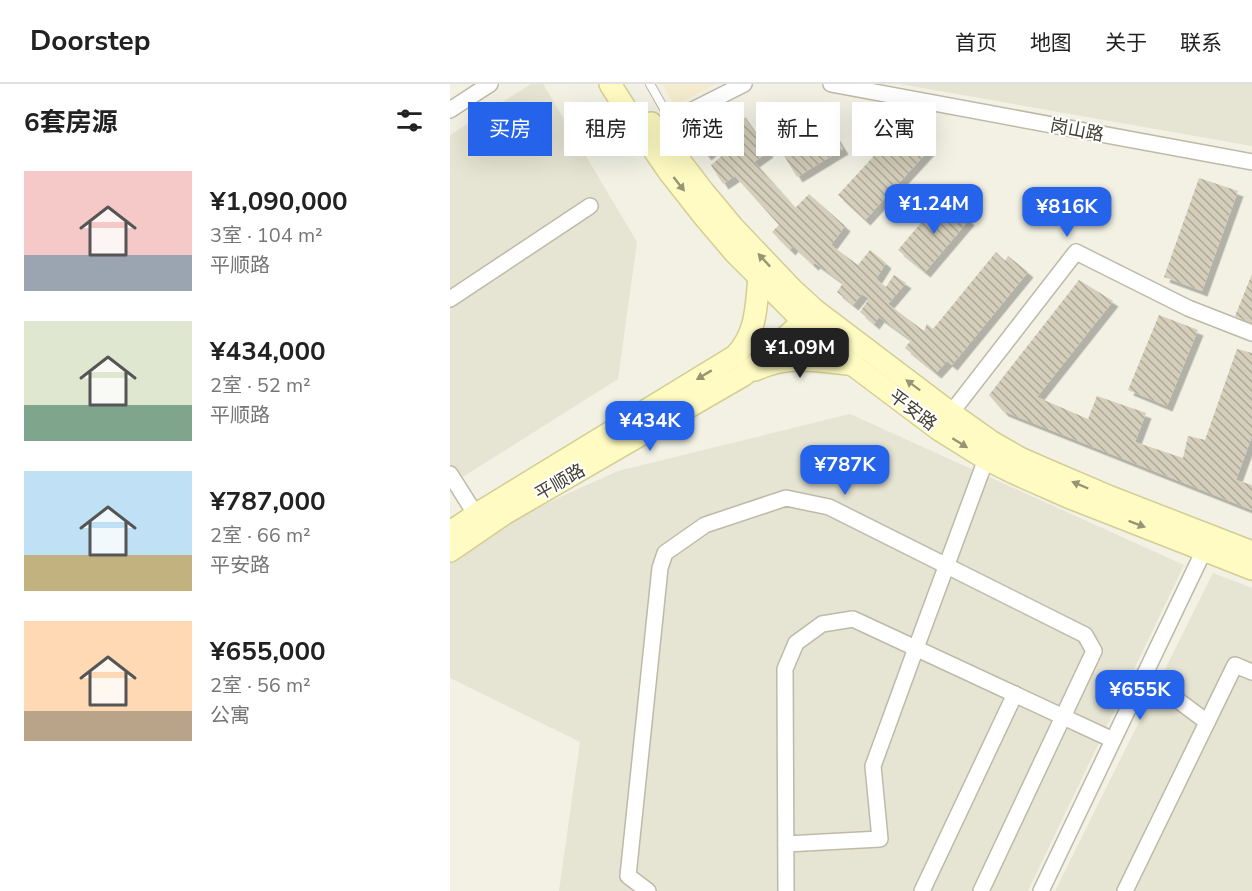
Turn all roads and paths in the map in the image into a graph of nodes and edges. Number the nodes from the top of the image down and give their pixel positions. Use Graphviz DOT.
graph roads {
  1 [pos="490,84"];
  2 [pos="610,84"];
  3 [pos="624,84"];
  4 [pos="650,84"];
  5 [pos="744,84"];
  6 [pos="839,85"];
  7 [pos="708,102"];
  8 [pos="450,110"];
  9 [pos="660,116"];
  10 [pos="660,122"];
  11 [pos="684,156"];
  12 [pos="1252,162"];
  13 [pos="590,206"];
  14 [pos="759,277"];
  15 [pos="450,299"];
  16 [pos="809,315"];
  17 [pos="1252,333"];
  18 [pos="854,365"];
  19 [pos="744,375"];
  20 [pos="951,413"];
  21 [pos="986,459"];
  22 [pos="450,474"];
  23 [pos="476,514"];
  24 [pos="450,532"];
  25 [pos="1207,543"];
  26 [pos="450,551"];
  27 [pos="1252,552"];
  28 [pos="946,566"];
  29 [pos="1252,569"];
  30 [pos="916,648"];
  31 [pos="1252,672"];
  32 [pos="1144,675"];
  33 [pos="1015,694"];
  34 [pos="1063,716"];
  35 [pos="1207,722"];
  36 [pos="1113,740"];
  37 [pos="786,844"];
  38 [pos="648,891"];
  39 [pos="786,891"];
  40 [pos="922,891"];
  41 [pos="981,891"];
  42 [pos="1041,891"];
  43 [pos="1125,891"];
  1 -- 8 [label="street"];
  2 -- 14 [label="main road, 平安路, one-way"];
  3 -- 10 [label="main road, 平安路"];
  4 -- 9 [label="lane"];
  5 -- 7 [label="street"];
  6 -- 12 [label="street, 岗山路"];
  16 -- 11 [label="main road, 平安路, one-way"];
  13 -- 15 [label="street"];
  14 -- 16 [label="main road, 平安路"];
  14 -- 23 [label="main road, 平顺路, one-way"];
  16 -- 18 [label="main road, 平安路"];
  16 -- 19 [label="main road, 平顺路"];
  20 -- 16 [label="main road, 平安路, one-way"];
  17 -- 20 [label="street"];
  18 -- 19 [label="main road"];
  18 -- 21 [label="main road, 平安路, one-way"];
  19 -- 26 [label="main road, 平顺路"];
  25 -- 20 [label="main road, 平安路, one-way"];
  21 -- 25 [label="main road, 平安路, one-way"];
  21 -- 28 [label="street"];
  22 -- 23 [label="street"];
  23 -- 24 [label="main road, 平顺路"];
  25 -- 27 [label="main road, 平安路"];
  25 -- 29 [label="main road, 平安路"];
  25 -- 32 [label="street"];
  28 -- 30 [label="street"];
  28 -- 34 [label="street"];
  28 -- 38 [label="street"];
  30 -- 33 [label="street"];
  30 -- 37 [label="street"];
  30 -- 37 [label="street"];
  31 -- 35 [label="street"];
  32 -- 35 [label="street"];
  32 -- 36 [label="street"];
  33 -- 34 [label="street"];
  33 -- 40 [label="street"];
  34 -- 36 [label="street"];
  34 -- 41 [label="street"];
  35 -- 43 [label="street"];
  36 -- 42 [label="street"];
  37 -- 39 [label="street"];
}
